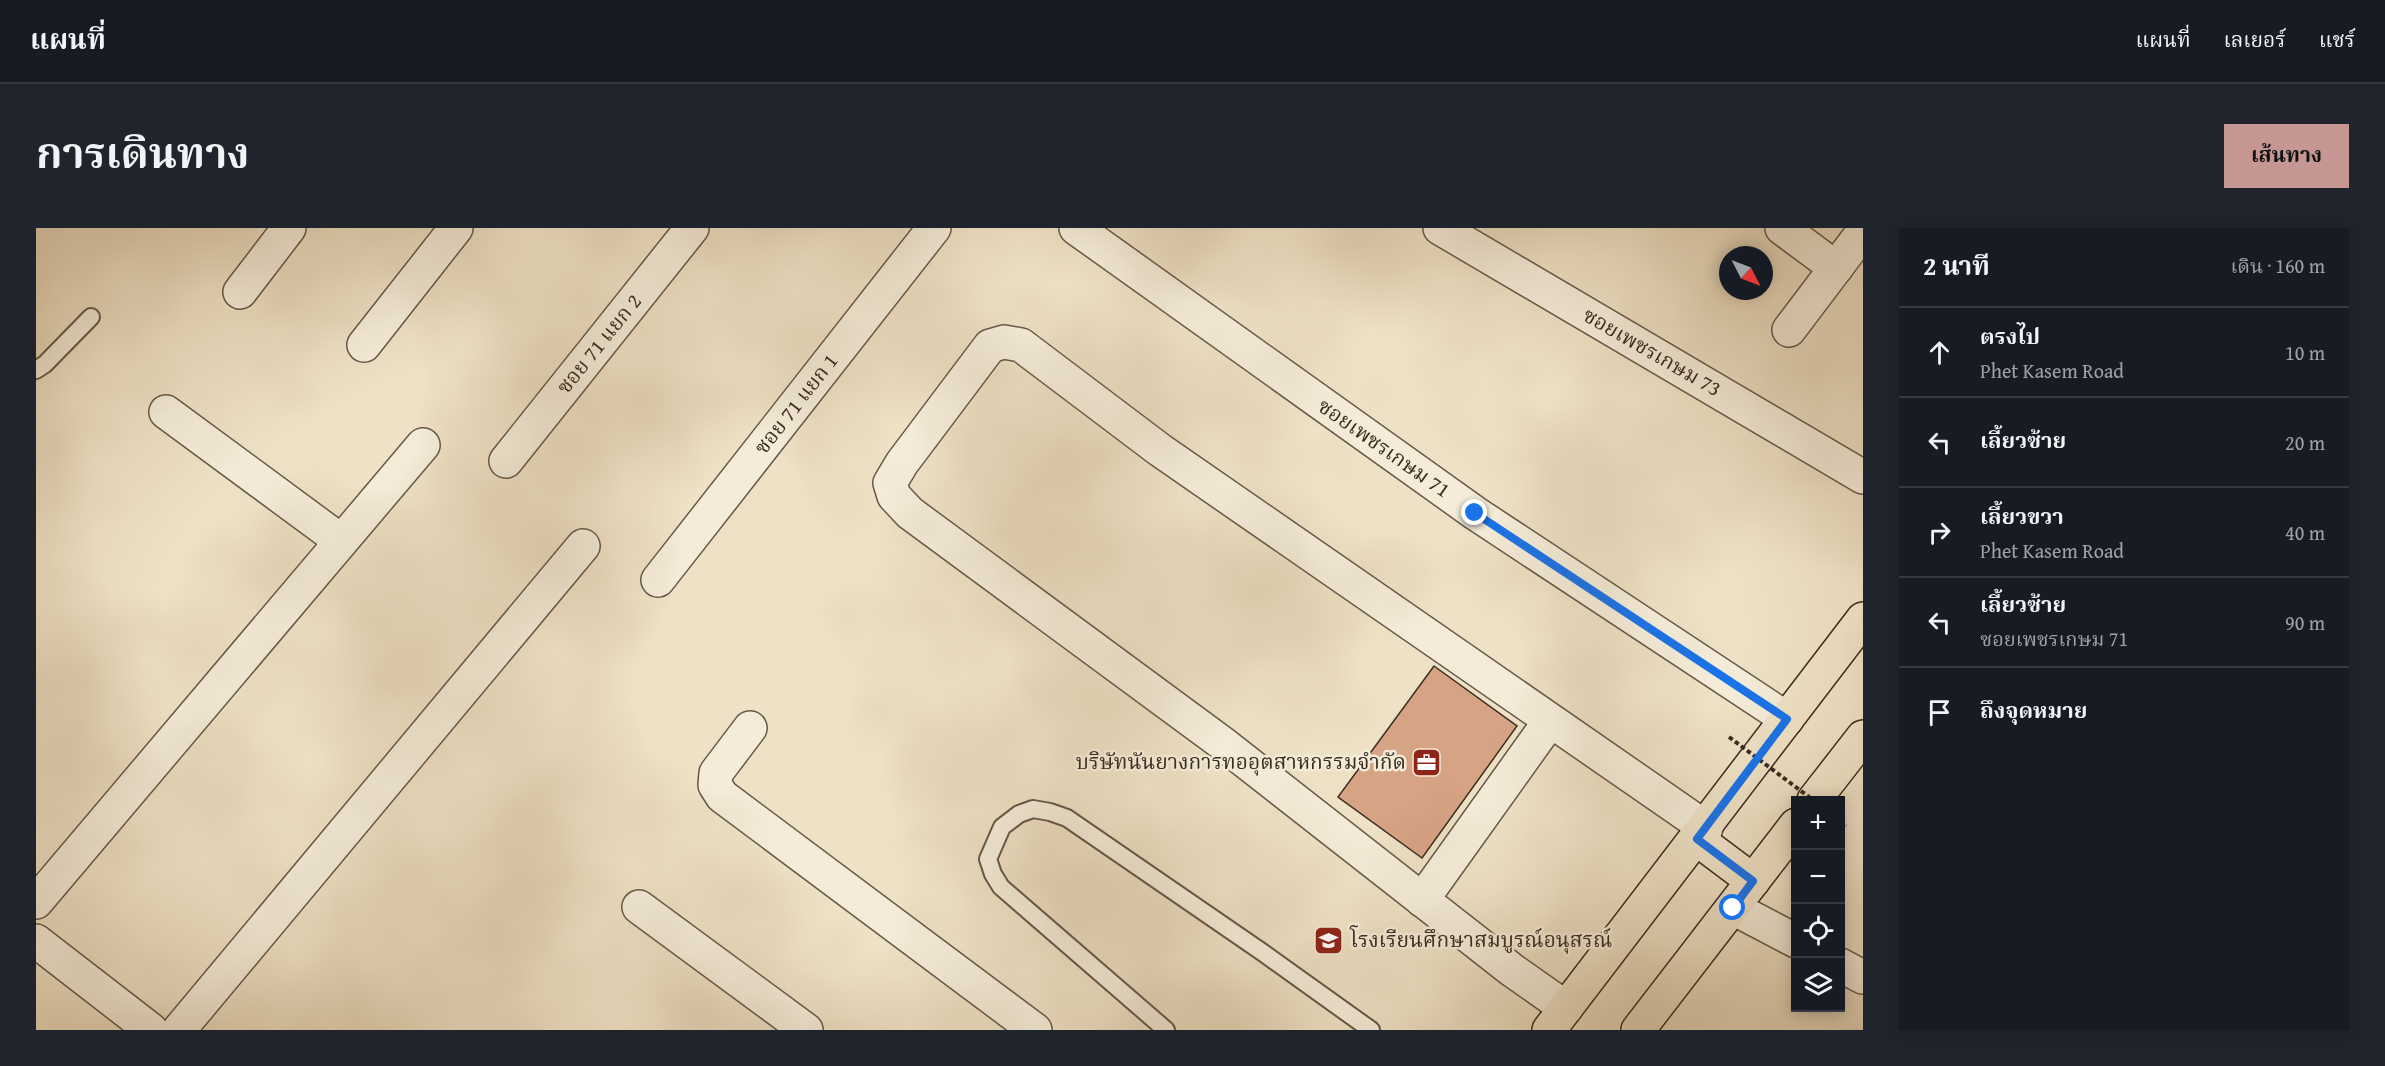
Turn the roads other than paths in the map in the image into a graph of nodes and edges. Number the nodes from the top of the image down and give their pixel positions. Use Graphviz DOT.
graph roads {
  1 [pos="289,228"];
  2 [pos="456,228"];
  3 [pos="692,228"];
  4 [pos="933,228"];
  5 [pos="1076,228"];
  6 [pos="1440,228"];
  7 [pos="1782,228"];
  8 [pos="1863,232"];
  9 [pos="1836,268"];
  10 [pos="240,292"];
  11 [pos="91,317"];
  12 [pos="1789,330"];
  13 [pos="364,345"];
  14 [pos="36,370"];
  15 [pos="166,412"];
  16 [pos="423,446"];
  17 [pos="506,461"];
  18 [pos="1863,477"];
  19 [pos="341,541"];
  20 [pos="583,546"];
  21 [pos="658,580"];
  22 [pos="1863,620"];
  23 [pos="1787,719"];
  24 [pos="1550,721"];
  25 [pos="750,728"];
  26 [pos="1863,737"];
  27 [pos="1818,796"];
  28 [pos="1791,832"];
  29 [pos="1701,833"];
  30 [pos="1753,881"];
  31 [pos="1422,900"];
  32 [pos="36,902"];
  33 [pos="639,908"];
  34 [pos="1733,908"];
  35 [pos="1791,938"];
  36 [pos="36,941"];
  37 [pos="1845,968"];
  38 [pos="1863,977"];
  39 [pos="1557,1019"];
  40 [pos="151,1030"];
  41 [pos="179,1030"];
  42 [pos="806,1030"];
  43 [pos="1035,1030"];
  44 [pos="1166,1030"];
  45 [pos="1371,1030"];
  46 [pos="1638,1030"];
  1 -- 10 [label="street"];
  2 -- 13 [label="street"];
  3 -- 17 [label="street, ซอย 71 แยก 2"];
  4 -- 21 [label="street, ซอย 71 แยก 1"];
  5 -- 23 [label="street, ซอยเพชรเกษม 71"];
  6 -- 18 [label="street, ซอยเพชรเกษม 73"];
  7 -- 9 [label="street"];
  8 -- 9 [label="street"];
  9 -- 12 [label="street"];
  11 -- 14 [label="lane"];
  15 -- 19 [label="street"];
  16 -- 19 [label="street"];
  19 -- 32 [label="street"];
  20 -- 41 [label="street"];
  22 -- 23 [label="main road"];
  23 -- 29 [label="main road"];
  24 -- 29 [label="street"];
  24 -- 31 [label="street"];
  24 -- 31 [label="street"];
  25 -- 43 [label="street"];
  26 -- 27 [label="main road"];
  28 -- 30 [label="main road"];
  29 -- 30 [label="main road"];
  29 -- 39 [label="main road"];
  30 -- 34 [label="main road"];
  31 -- 39 [label="street"];
  33 -- 42 [label="street"];
  34 -- 35 [label="street"];
  34 -- 46 [label="main road"];
  36 -- 40 [label="street"];
  37 -- 38 [label="street"];
  44 -- 45 [label="lane"];
}
